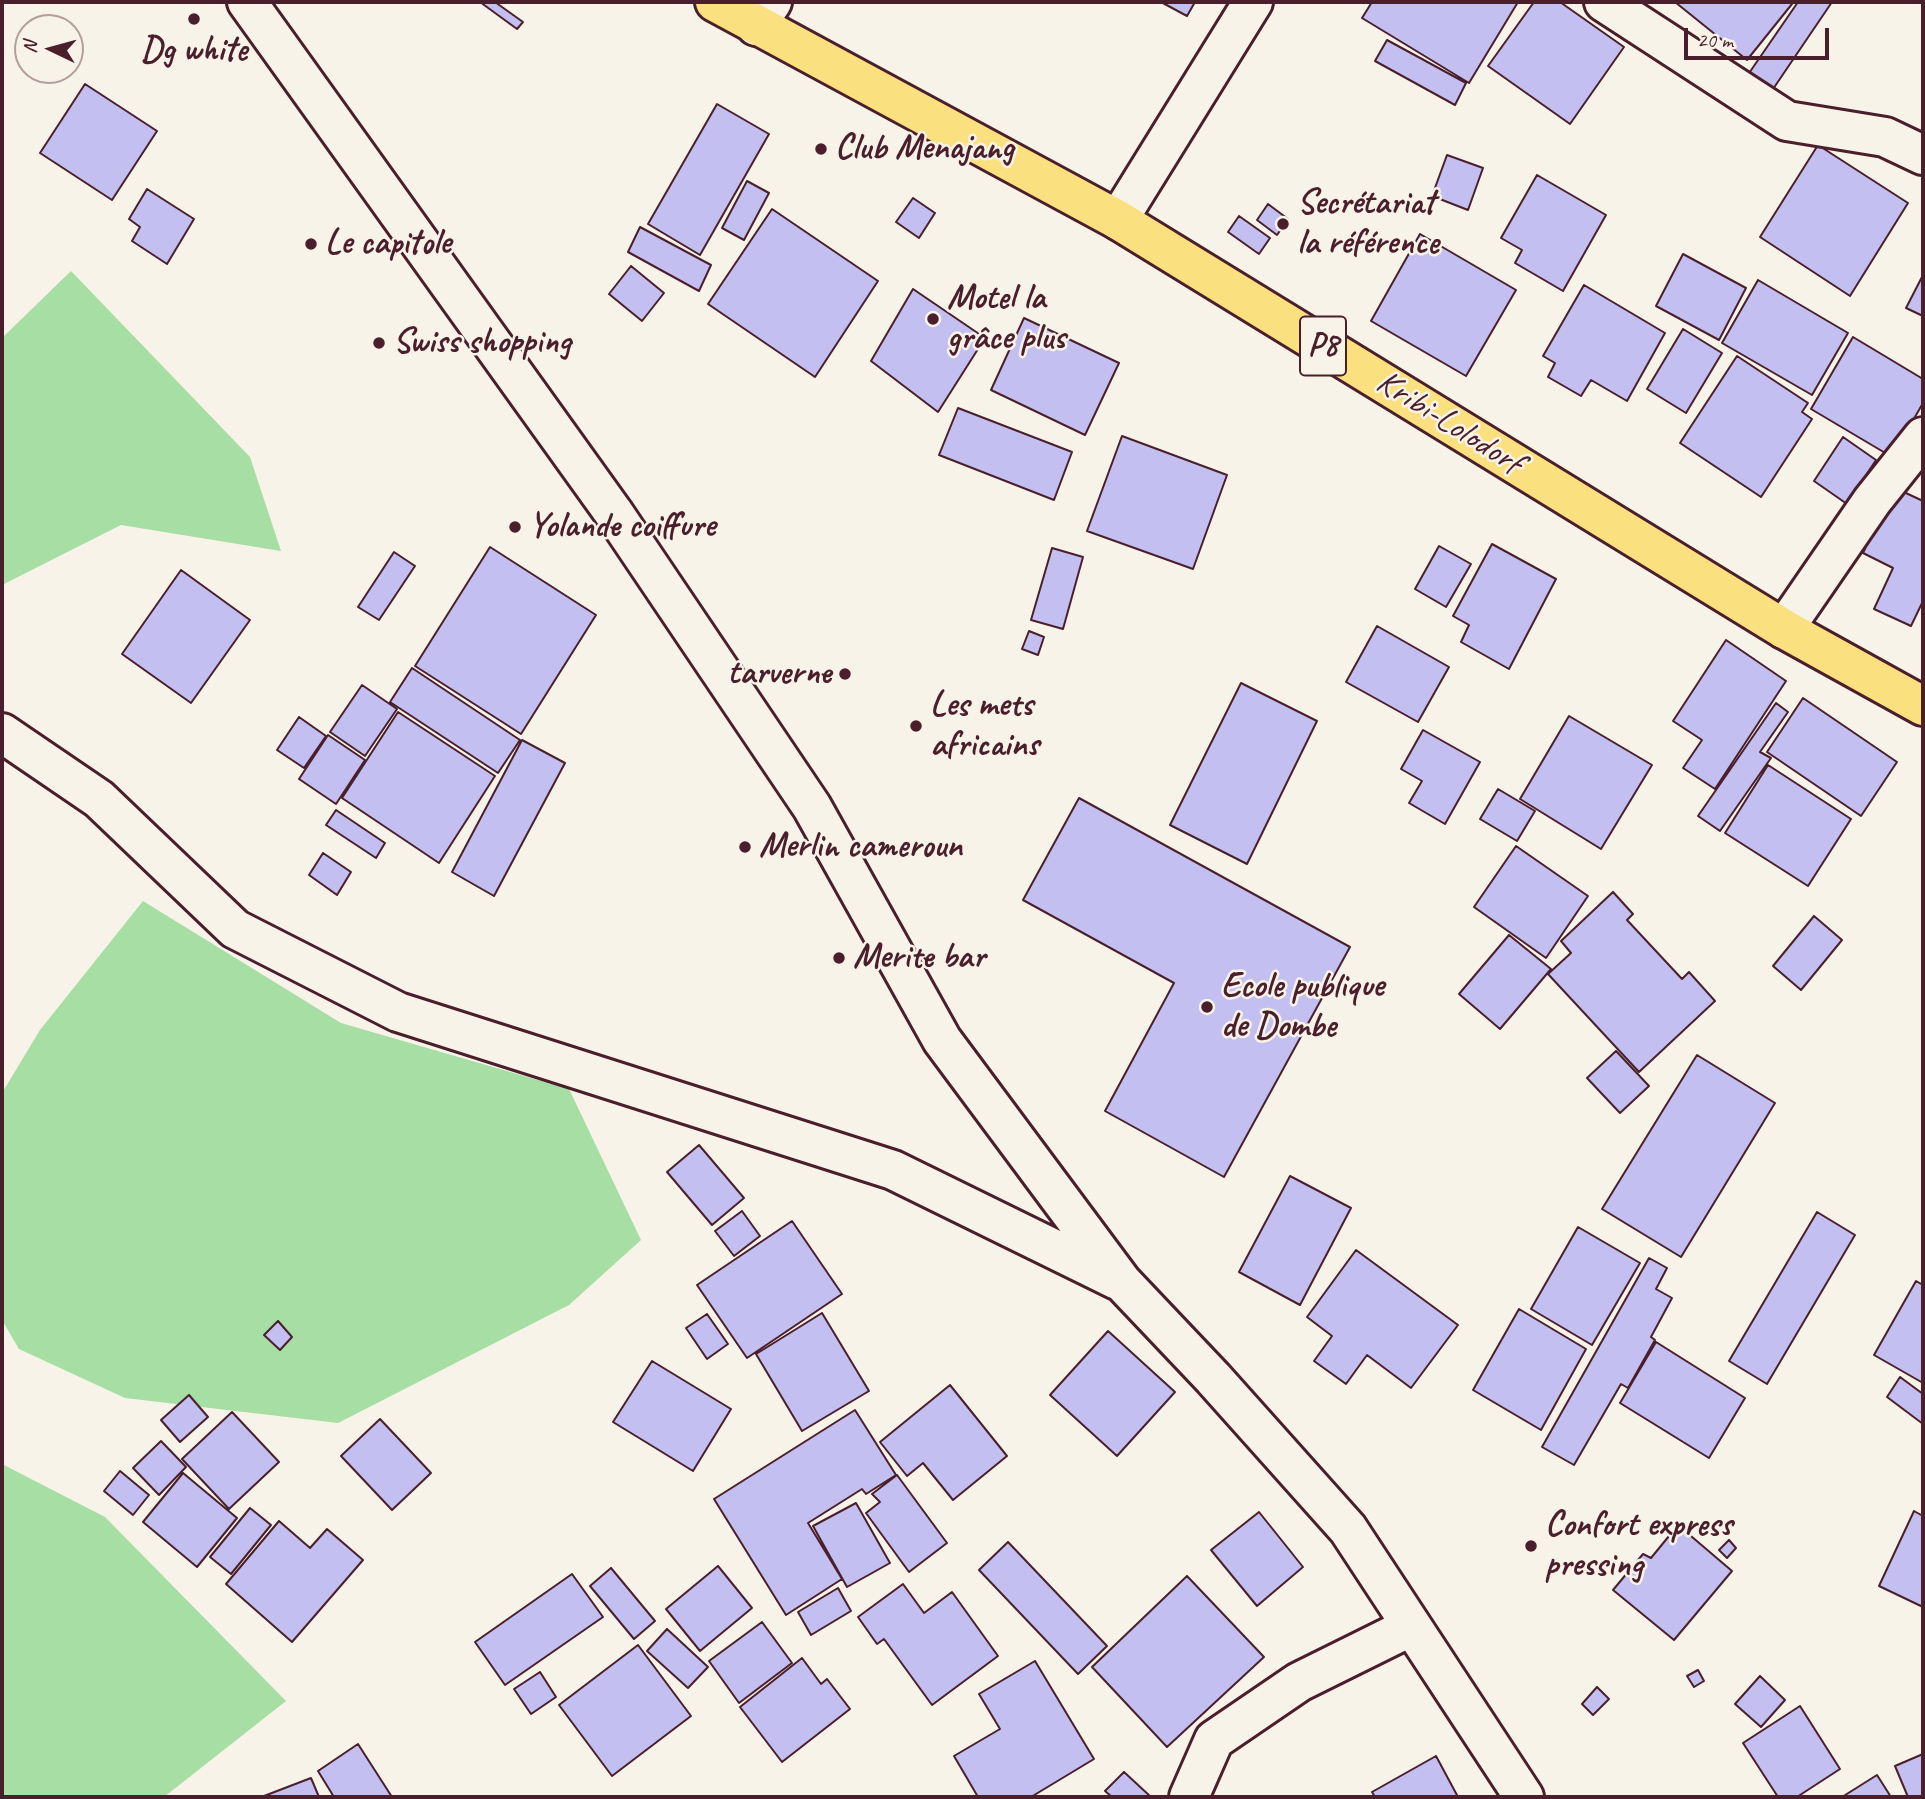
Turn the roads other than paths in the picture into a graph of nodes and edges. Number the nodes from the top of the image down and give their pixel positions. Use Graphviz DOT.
graph roads {
  1 [pos="247,2"];
  2 [pos="715,2"];
  3 [pos="1252,2"];
  4 [pos="1604,2"];
  5 [pos="764,14"];
  6 [pos="1923,156"];
  7 [pos="1118,220"];
  8 [pos="1923,437"];
  9 [pos="1784,629"];
  10 [pos="1923,706"];
  11 [pos="2,733"];
  12 [pos="1122,1282"];
  13 [pos="1410,1627"];
  14 [pos="1189,1797"];
  15 [pos="1524,1797"];
  1 -- 12 [label="street"];
  2 -- 5 [label="main road, Kribi-Lolodorf / P8"];
  3 -- 7 [label="street"];
  4 -- 6 [label="street"];
  5 -- 7 [label="main road, Kribi-Lolodorf / P8"];
  7 -- 9 [label="main road, Kribi-Lolodorf / P8"];
  8 -- 9 [label="street"];
  9 -- 10 [label="main road, Kribi-Lolodorf / P8"];
  11 -- 12 [label="street"];
  12 -- 13 [label="street"];
  13 -- 14 [label="street"];
  13 -- 15 [label="street"];
}
